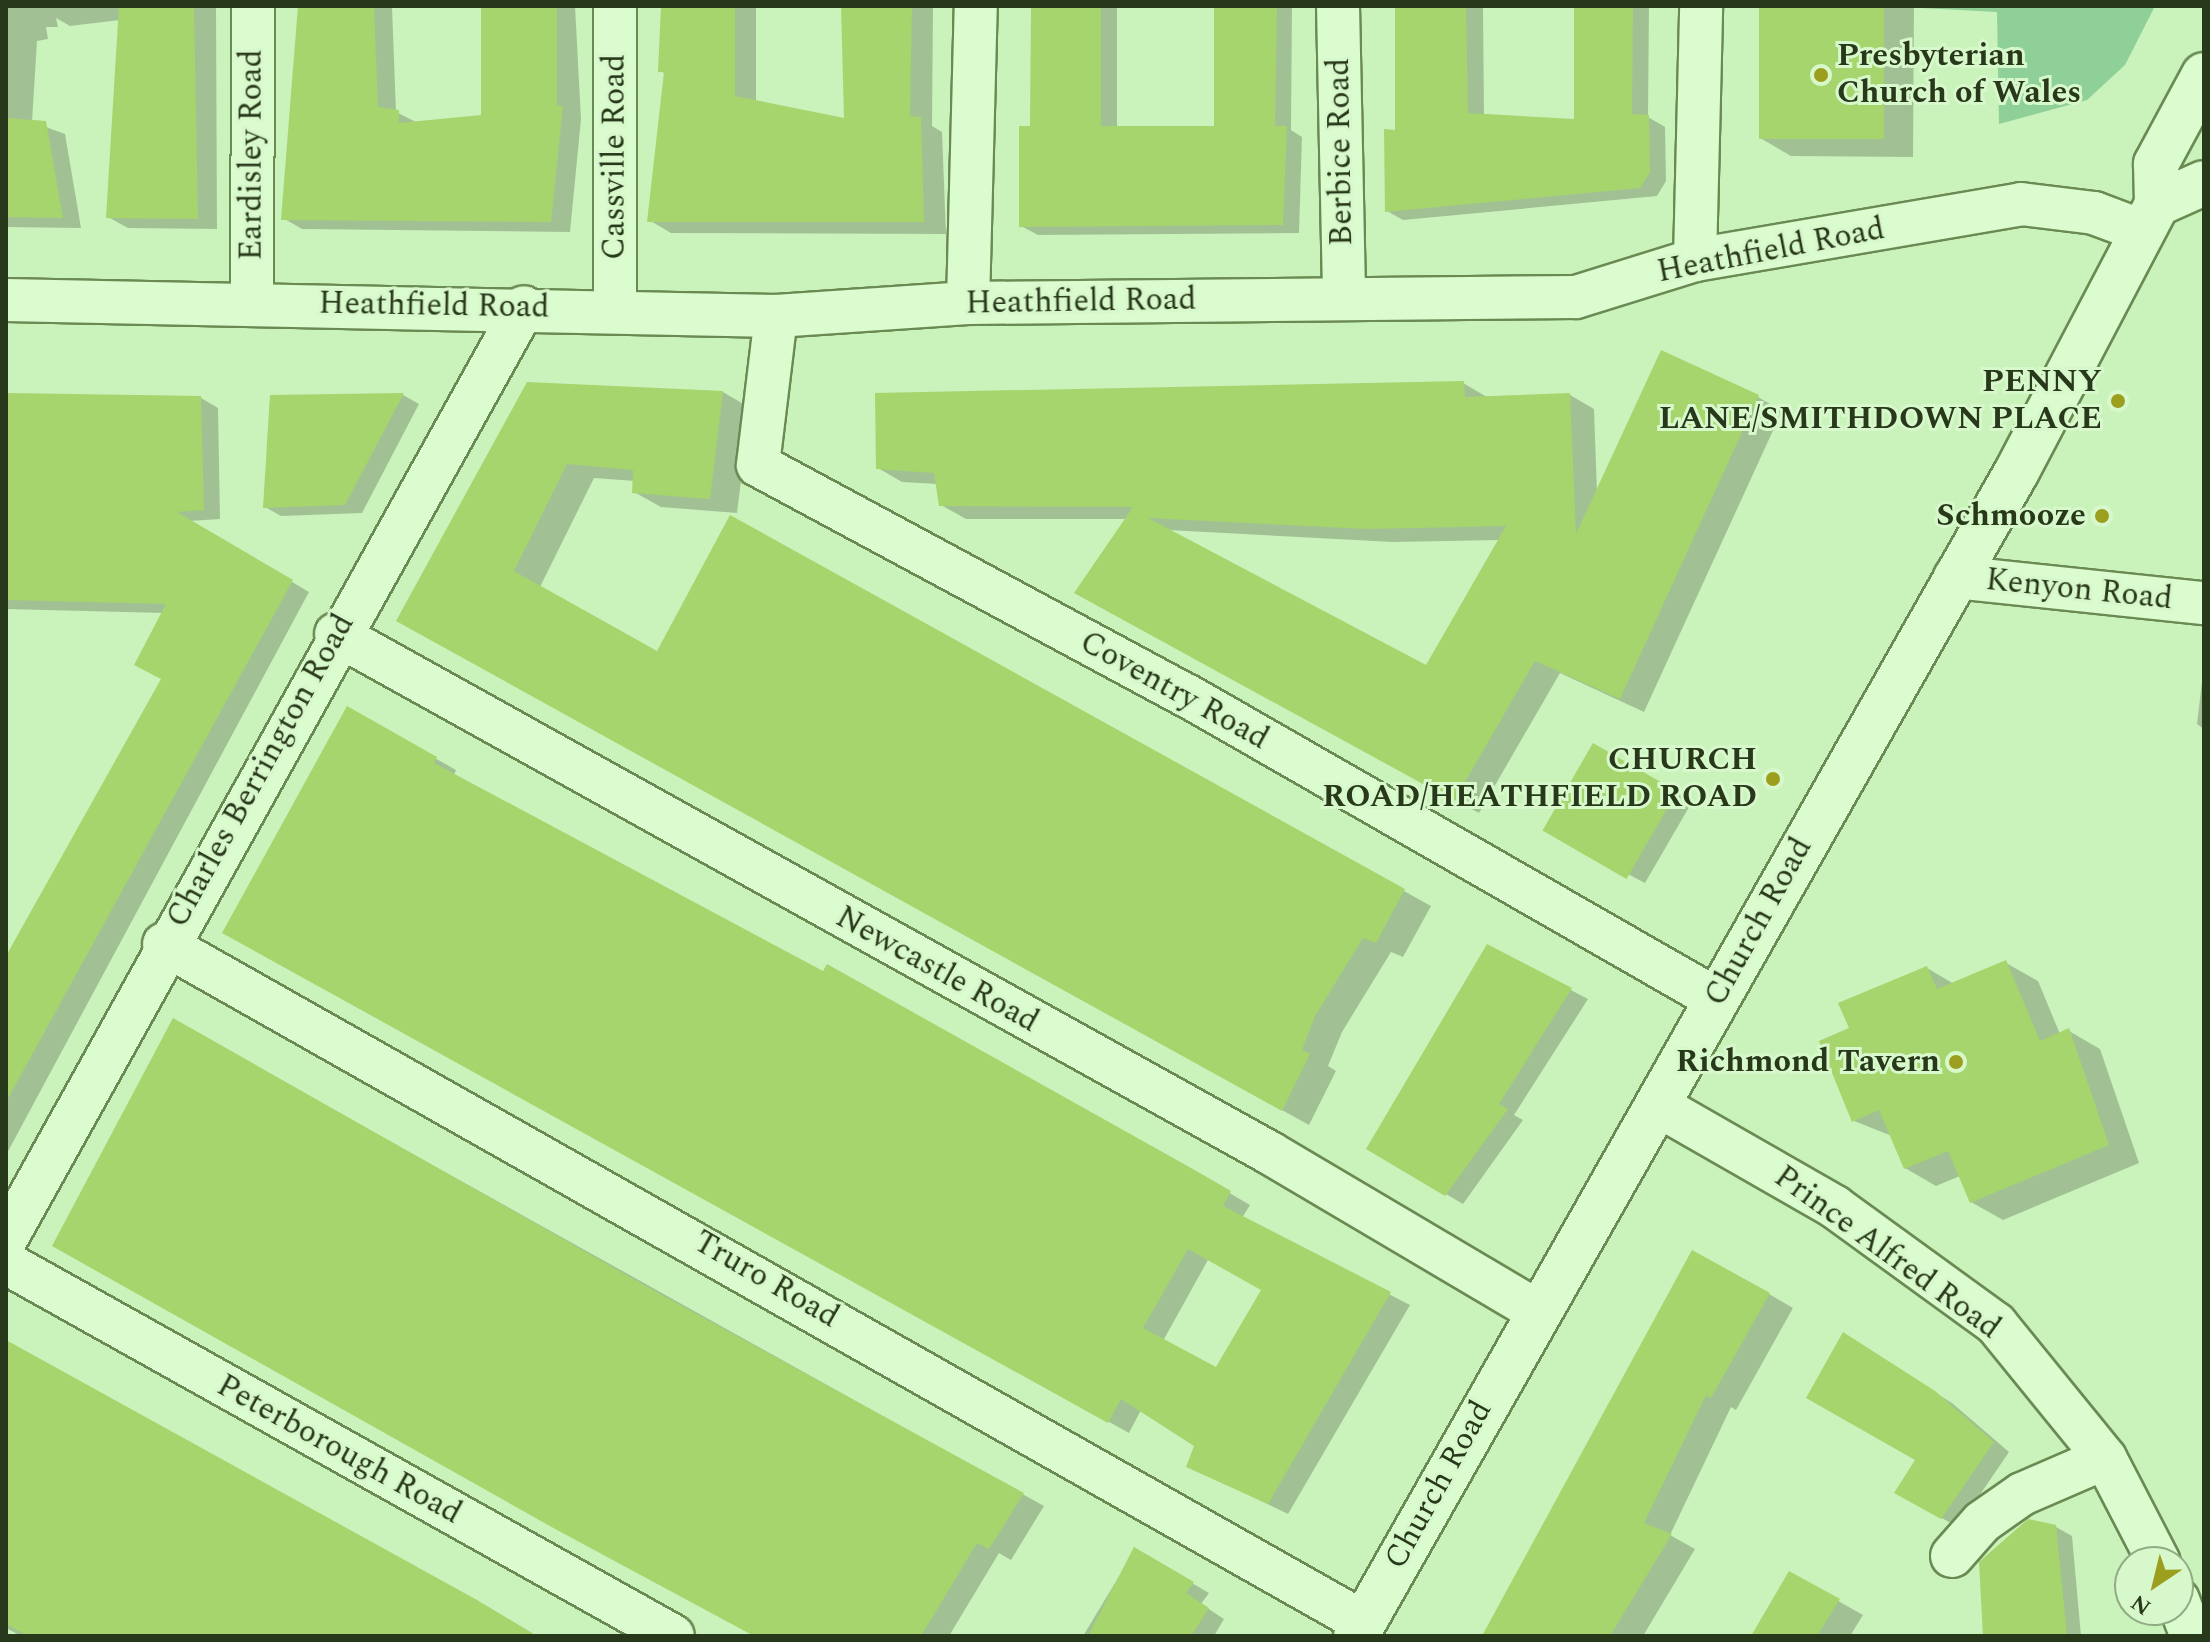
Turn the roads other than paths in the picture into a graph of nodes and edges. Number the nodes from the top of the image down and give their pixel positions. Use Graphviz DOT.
graph roads {
  1 [pos="253,6"];
  2 [pos="615,6"];
  3 [pos="976,6"];
  4 [pos="1338,6"];
  5 [pos="1701,6"];
  6 [pos="2204,75"];
  7 [pos="2204,183"];
  8 [pos="2149,218"];
  9 [pos="1695,260"];
  10 [pos="1344,298"];
  11 [pos="6,300"];
  12 [pos="968,303"];
  13 [pos="252,304"];
  14 [pos="524,307"];
  15 [pos="615,308"];
  16 [pos="776,316"];
  17 [pos="1955,577"];
  18 [pos="2204,603"];
  19 [pos="336,634"];
  20 [pos="164,944"];
  21 [pos="1716,999"];
  22 [pos="1657,1105"];
  23 [pos="6,1239"];
  24 [pos="6,1263"];
  25 [pos="1535,1310"];
  26 [pos="2105,1458"];
  27 [pos="2151,1546"];
  28 [pos="1952,1556"];
  29 [pos="1360,1629"];
  30 [pos="673,1636"];
  1 -- 13 [label="street, Eardisley Road"];
  2 -- 15 [label="street, Cassville Road"];
  3 -- 12 [label="street"];
  4 -- 10 [label="street, Berbice Road"];
  5 -- 9 [label="street"];
  6 -- 8 [label="street"];
  7 -- 8 [label="street"];
  8 -- 9 [label="street, Heathfield Road"];
  8 -- 17 [label="street, Church Road"];
  9 -- 10 [label="street, Heathfield Road"];
  10 -- 12 [label="street, Heathfield Road"];
  11 -- 13 [label="street, Heathfield Road"];
  12 -- 16 [label="street, Heathfield Road"];
  13 -- 14 [label="street, Heathfield Road"];
  14 -- 15 [label="street, Heathfield Road"];
  14 -- 19 [label="street, Charles Berrington Road"];
  15 -- 16 [label="street, Heathfield Road"];
  16 -- 21 [label="street, Coventry Road"];
  17 -- 18 [label="street, Kenyon Road"];
  17 -- 21 [label="street, Church Road"];
  19 -- 20 [label="street, Charles Berrington Road"];
  19 -- 25 [label="street, Newcastle Road"];
  20 -- 23 [label="street, Charles Berrington Road"];
  20 -- 29 [label="street, Truro Road"];
  21 -- 22 [label="street, Church Road"];
  22 -- 25 [label="street, Church Road"];
  22 -- 26 [label="street, Prince Alfred Road"];
  24 -- 30 [label="street, Peterborough Road"];
  25 -- 29 [label="street, Church Road"];
  26 -- 27 [label="street, Prince Alfred Road"];
  26 -- 28 [label="street"];
}
